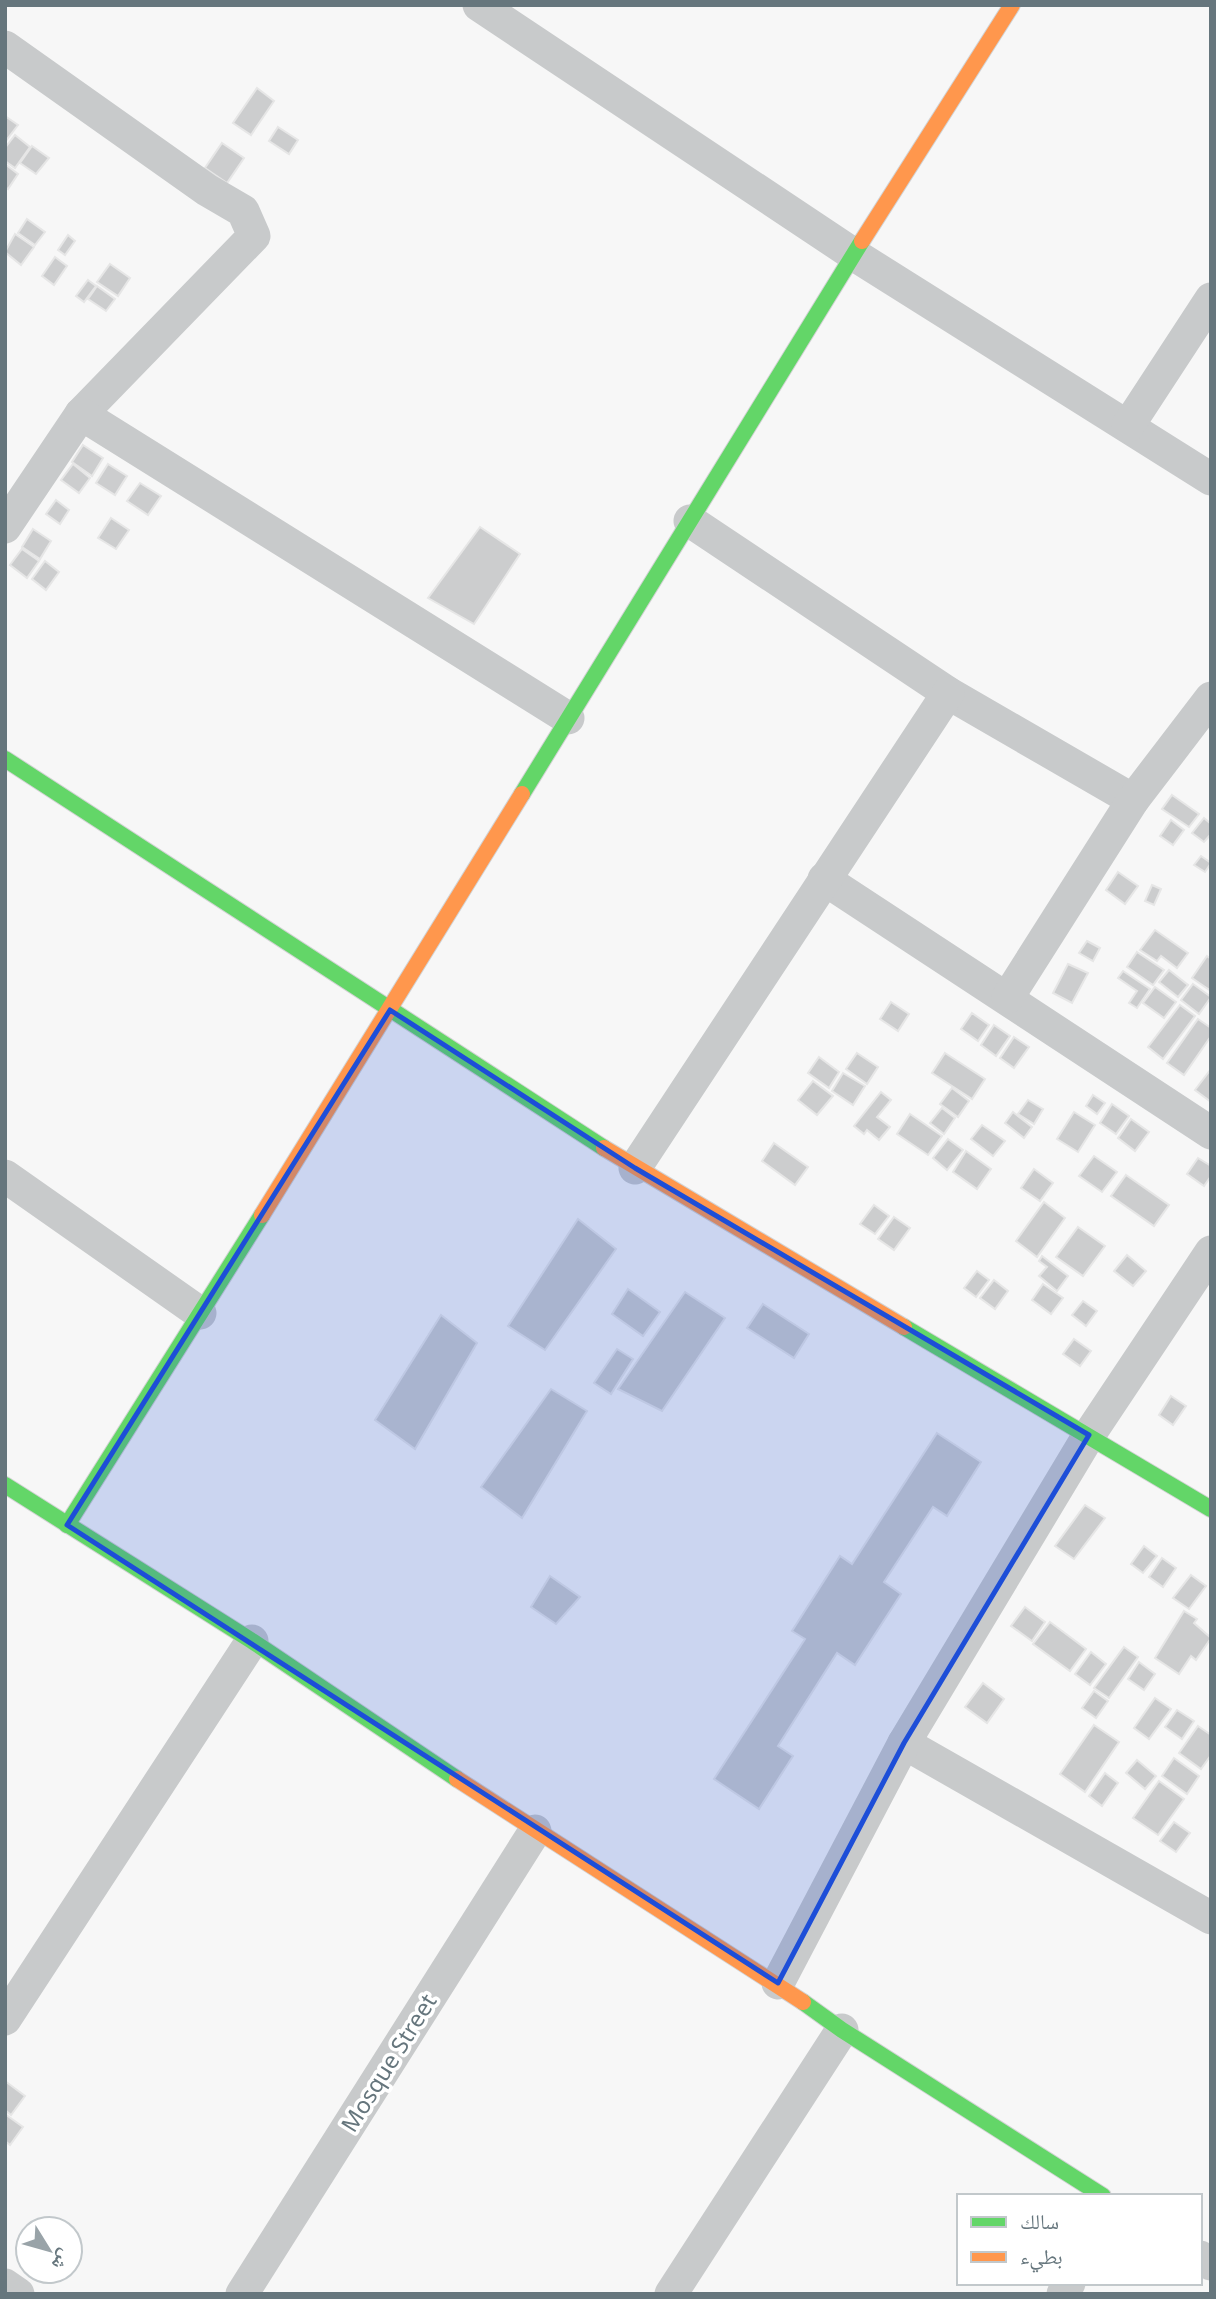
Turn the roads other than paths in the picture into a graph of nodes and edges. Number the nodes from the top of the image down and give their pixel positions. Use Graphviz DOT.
graph roads {
  1 [pos="479,5"];
  2 [pos="1012,5"];
  3 [pos="5,47"];
  4 [pos="853,254"];
  5 [pos="1211,299"];
  6 [pos="81,414"];
  7 [pos="1128,426"];
  8 [pos="1211,479"];
  9 [pos="690,521"];
  10 [pos="5,527"];
  11 [pos="948,693"];
  12 [pos="1211,698"];
  13 [pos="568,718"];
  14 [pos="5,759"];
  15 [pos="1133,800"];
  16 [pos="824,879"];
  17 [pos="1008,997"];
  18 [pos="390,1010"];
  19 [pos="1211,1133"];
  20 [pos="635,1168"];
  21 [pos="5,1176"];
  22 [pos="1211,1252"];
  23 [pos="200,1313"];
  24 [pos="1089,1434"];
  25 [pos="5,1485"];
  26 [pos="1211,1509"];
  27 [pos="67,1525"];
  28 [pos="252,1642"];
  29 [pos="904,1743"];
  30 [pos="535,1831"];
  31 [pos="1211,1918"];
  32 [pos="778,1983"];
  33 [pos="5,2019"];
  34 [pos="842,2030"];
  35 [pos="1100,2194"];
  36 [pos="5,2286"];
  37 [pos="18,2294"];
  38 [pos="242,2294"];
  39 [pos="671,2294"];
  1 -- 4 [label="street"];
  2 -- 4 [label="street"];
  3 -- 6 [label="street"];
  4 -- 7 [label="street"];
  4 -- 9 [label="street"];
  5 -- 7 [label="street"];
  6 -- 10 [label="street"];
  6 -- 13 [label="street"];
  7 -- 8 [label="street"];
  9 -- 11 [label="street"];
  9 -- 13 [label="street"];
  11 -- 15 [label="street"];
  11 -- 16 [label="street"];
  12 -- 15 [label="street"];
  13 -- 18 [label="street"];
  14 -- 18 [label="street"];
  15 -- 17 [label="street"];
  16 -- 17 [label="street"];
  16 -- 20 [label="street"];
  17 -- 19 [label="street"];
  18 -- 20 [label="street"];
  18 -- 23 [label="street"];
  20 -- 24 [label="street"];
  21 -- 23 [label="street"];
  22 -- 24 [label="street"];
  23 -- 27 [label="street"];
  24 -- 26 [label="street"];
  24 -- 29 [label="street"];
  25 -- 27 [label="street"];
  27 -- 28 [label="street"];
  28 -- 30 [label="street"];
  28 -- 33 [label="street"];
  29 -- 31 [label="street"];
  29 -- 32 [label="street"];
  30 -- 32 [label="street"];
  30 -- 38 [label="street, Mosque Street"];
  32 -- 34 [label="street"];
  34 -- 35 [label="street"];
  34 -- 39 [label="street"];
  36 -- 37 [label="street"];
}
